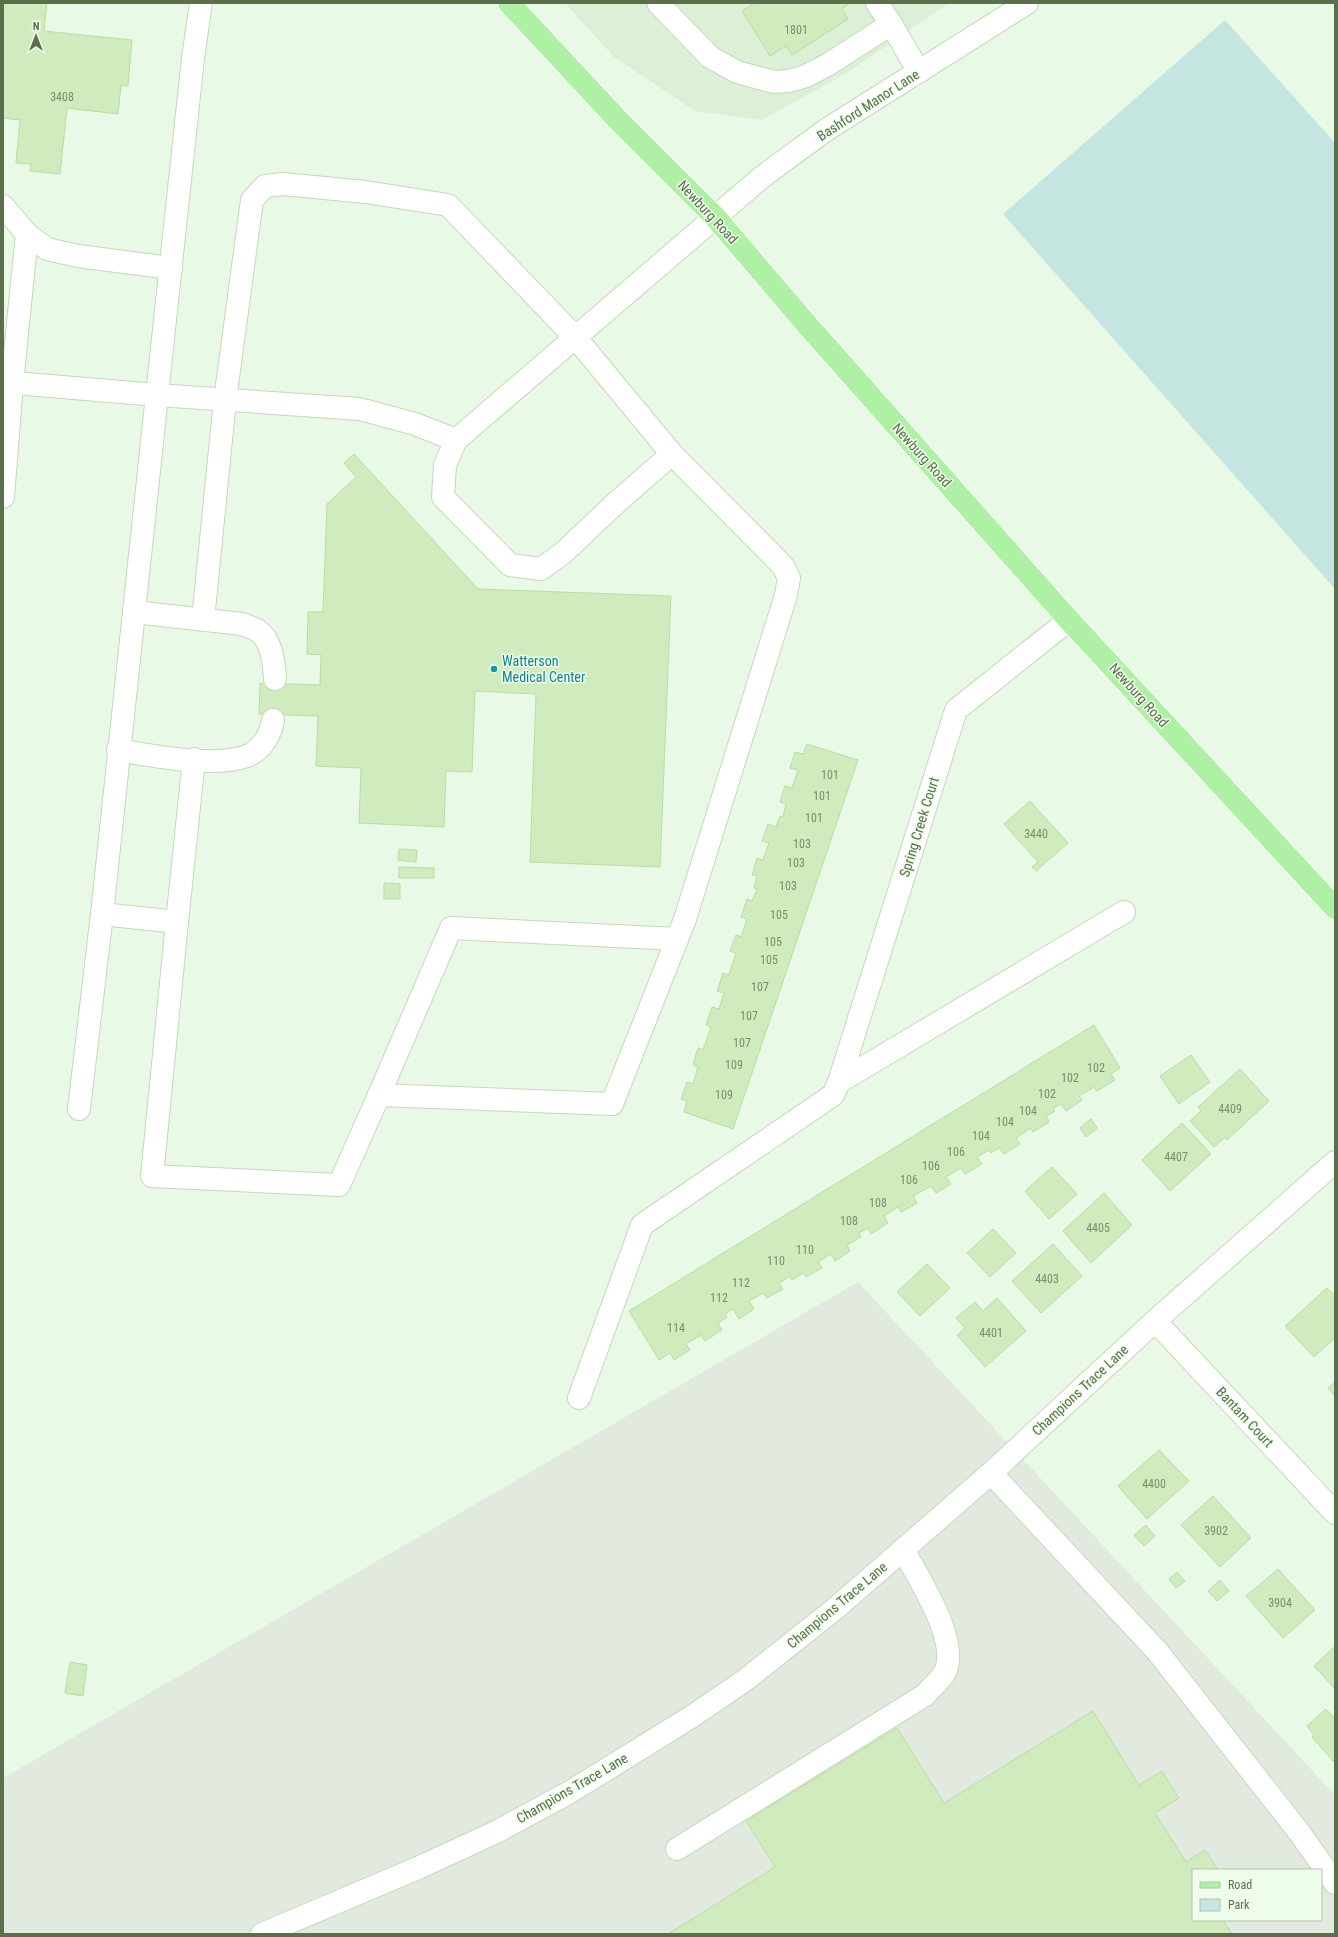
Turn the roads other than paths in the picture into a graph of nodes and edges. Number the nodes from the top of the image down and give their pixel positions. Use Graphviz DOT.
graph roads {
  1 [pos="201,3"];
  2 [pos="509,3"];
  3 [pos="658,3"];
  4 [pos="877,3"];
  5 [pos="1027,3"];
  6 [pos="891,24"];
  7 [pos="919,72"];
  8 [pos="3,206"];
  9 [pos="715,217"];
  10 [pos="27,234"];
  11 [pos="171,268"];
  12 [pos="575,337"];
  13 [pos="8,383"];
  14 [pos="157,395"];
  15 [pos="225,400"];
  16 [pos="456,440"];
  17 [pos="672,454"];
  18 [pos="3,497"];
  19 [pos="134,612"];
  20 [pos="203,620"];
  21 [pos="1069,620"];
  22 [pos="275,679"];
  23 [pos="273,720"];
  24 [pos="118,750"];
  25 [pos="194,759"];
  26 [pos="1335,908"];
  27 [pos="1124,912"];
  28 [pos="102,914"];
  29 [pos="177,922"];
  30 [pos="676,939"];
  31 [pos="839,1082"];
  32 [pos="379,1095"];
  33 [pos="79,1109"];
  34 [pos="1335,1162"];
  35 [pos="1155,1321"];
  36 [pos="579,1398"];
  37 [pos="991,1473"];
  38 [pos="1335,1513"];
  39 [pos="903,1550"];
  40 [pos="676,1849"];
  41 [pos="1335,1884"];
  42 [pos="262,1934"];
  1 -- 11 [label="street"];
  2 -- 9 [label="main road, Newburg Road"];
  3 -- 6 [label="street"];
  4 -- 6 [label="street"];
  5 -- 7 [label="street, Bashford Manor Lane"];
  6 -- 7 [label="street"];
  7 -- 9 [label="street, Bashford Manor Lane"];
  8 -- 10 [label="street"];
  9 -- 12 [label="street, Bashford Manor Lane"];
  9 -- 21 [label="main road, Newburg Road"];
  10 -- 11 [label="street"];
  10 -- 13 [label="street"];
  11 -- 14 [label="street"];
  12 -- 15 [label="street"];
  12 -- 16 [label="street, Bashford Manor Lane"];
  12 -- 17 [label="street"];
  13 -- 14 [label="street"];
  13 -- 18 [label="street"];
  14 -- 15 [label="street"];
  14 -- 19 [label="street"];
  15 -- 16 [label="street"];
  15 -- 20 [label="street"];
  16 -- 17 [label="street"];
  17 -- 30 [label="street"];
  19 -- 20 [label="street"];
  19 -- 24 [label="street"];
  20 -- 22 [label="street"];
  21 -- 26 [label="main road, Newburg Road"];
  21 -- 31 [label="street, Spring Creek Court"];
  23 -- 25 [label="street"];
  24 -- 25 [label="street"];
  24 -- 28 [label="street"];
  25 -- 29 [label="street"];
  27 -- 31 [label="street"];
  28 -- 29 [label="street"];
  28 -- 33 [label="street"];
  29 -- 32 [label="street"];
  30 -- 32 [label="street"];
  30 -- 32 [label="street"];
  31 -- 36 [label="street"];
  34 -- 35 [label="street, Champions Trace Lane"];
  35 -- 37 [label="street, Champions Trace Lane"];
  35 -- 38 [label="street, Bantam Court"];
  37 -- 39 [label="street, Champions Trace Lane"];
  37 -- 41 [label="street"];
  39 -- 40 [label="street"];
  39 -- 42 [label="street, Champions Trace Lane"];
}
